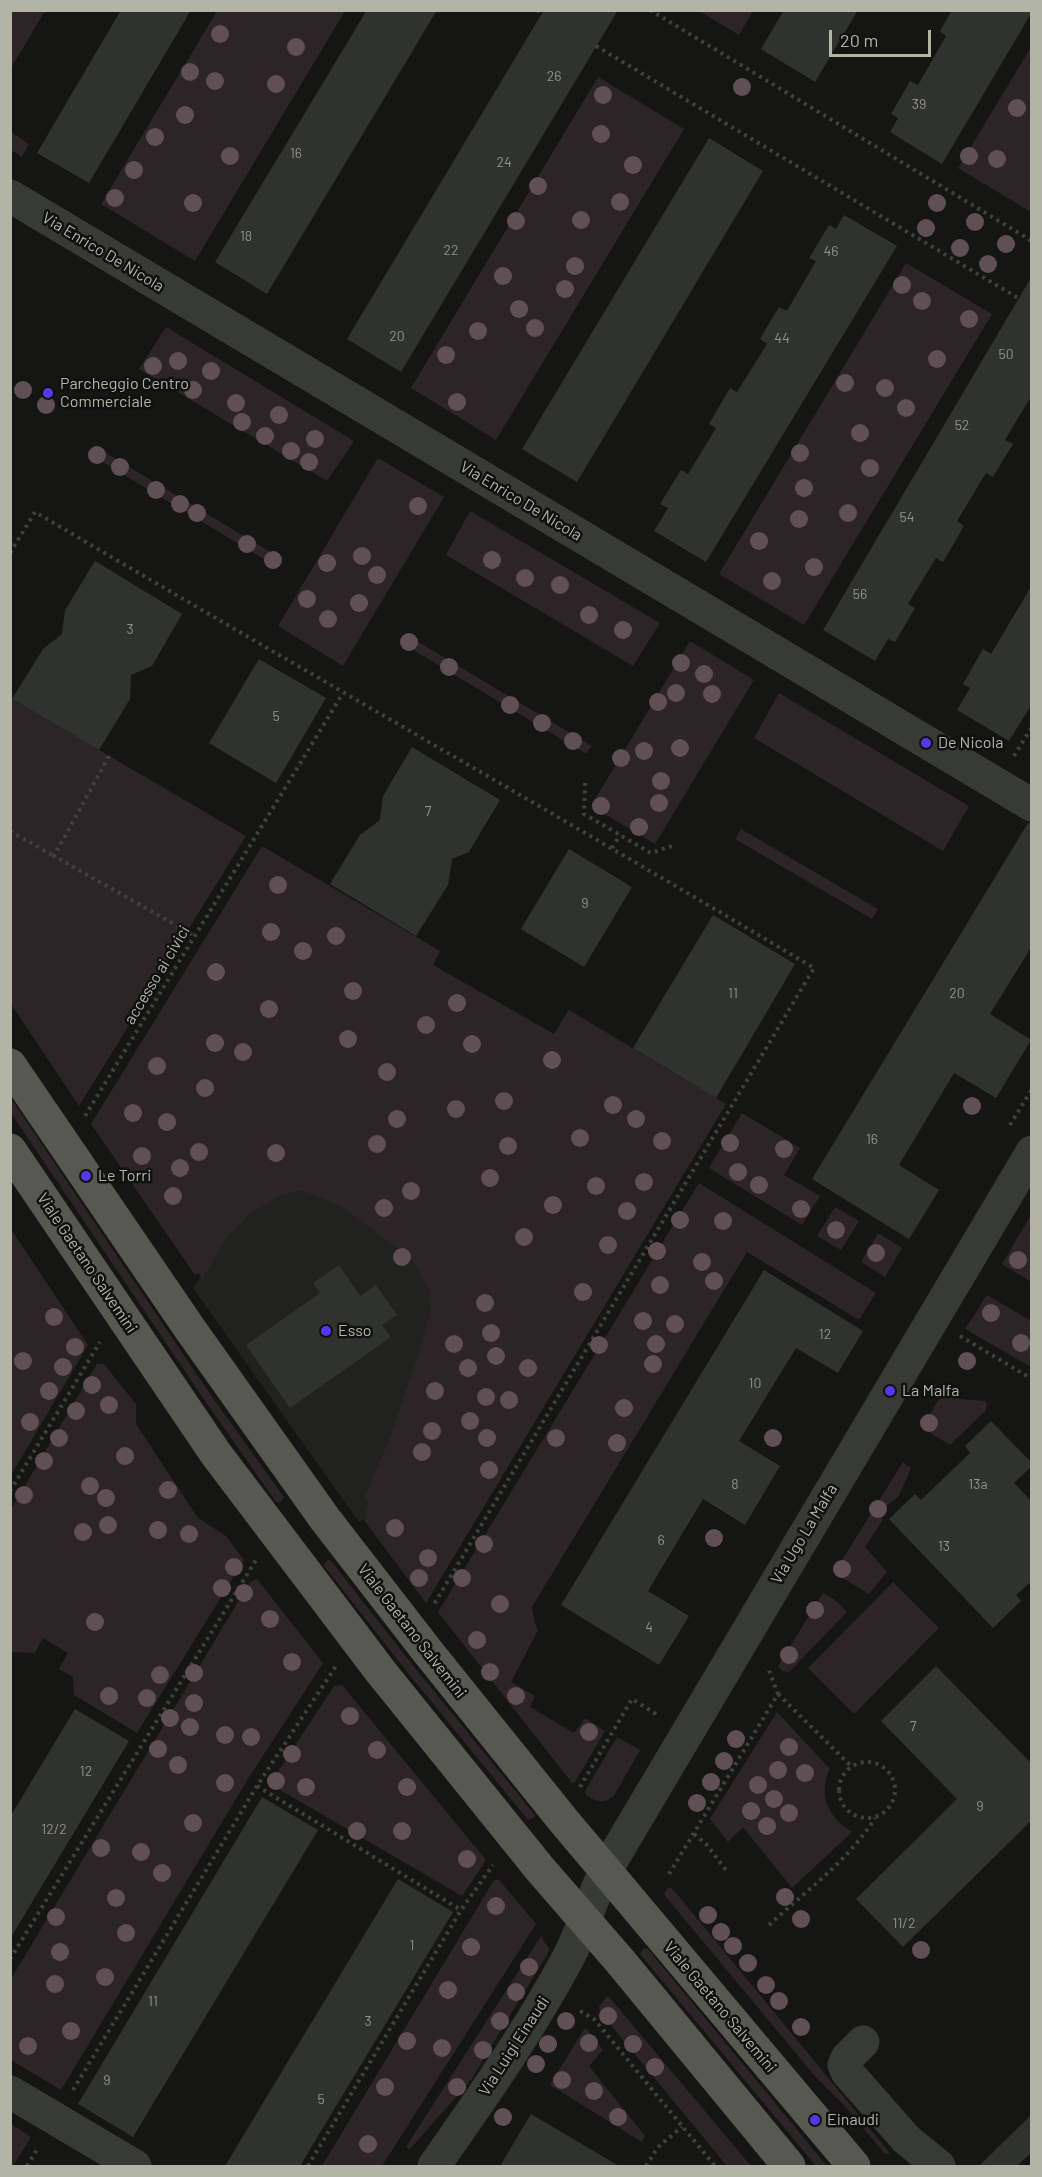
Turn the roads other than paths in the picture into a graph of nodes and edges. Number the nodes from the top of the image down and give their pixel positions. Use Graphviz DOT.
graph roads {
  1 [pos="10,196"];
  2 [pos="1032,805"];
  3 [pos="10,1065"];
  4 [pos="10,1150"];
  5 [pos="1032,1152"];
  6 [pos="324,1519"];
  7 [pos="272,1552"];
  8 [pos="606,1870"];
  9 [pos="584,1920"];
  10 [pos="862,2042"];
  11 [pos="10,2092"];
  12 [pos="135,2166"];
  13 [pos="434,2166"];
  14 [pos="789,2166"];
  15 [pos="854,2166"];
  16 [pos="939,2166"];
  1 -- 2 [label="street, Via Enrico De Nicola"];
  3 -- 6 [label="main road, Viale Gaetano Salvemini"];
  4 -- 7 [label="main road, Viale Gaetano Salvemini"];
  5 -- 8 [label="street, Via Ugo La Malfa"];
  6 -- 7 [label="main road"];
  6 -- 8 [label="main road, Viale Gaetano Salvemini"];
  7 -- 9 [label="main road, Viale Gaetano Salvemini"];
  8 -- 9 [label="street, Via Ugo La Malfa"];
  8 -- 15 [label="main road, Viale Gaetano Salvemini"];
  9 -- 13 [label="street, Via Luigi Einaudi"];
  9 -- 14 [label="main road, Viale Gaetano Salvemini"];
  10 -- 16 [label="street"];
  11 -- 12 [label="street"];
}
